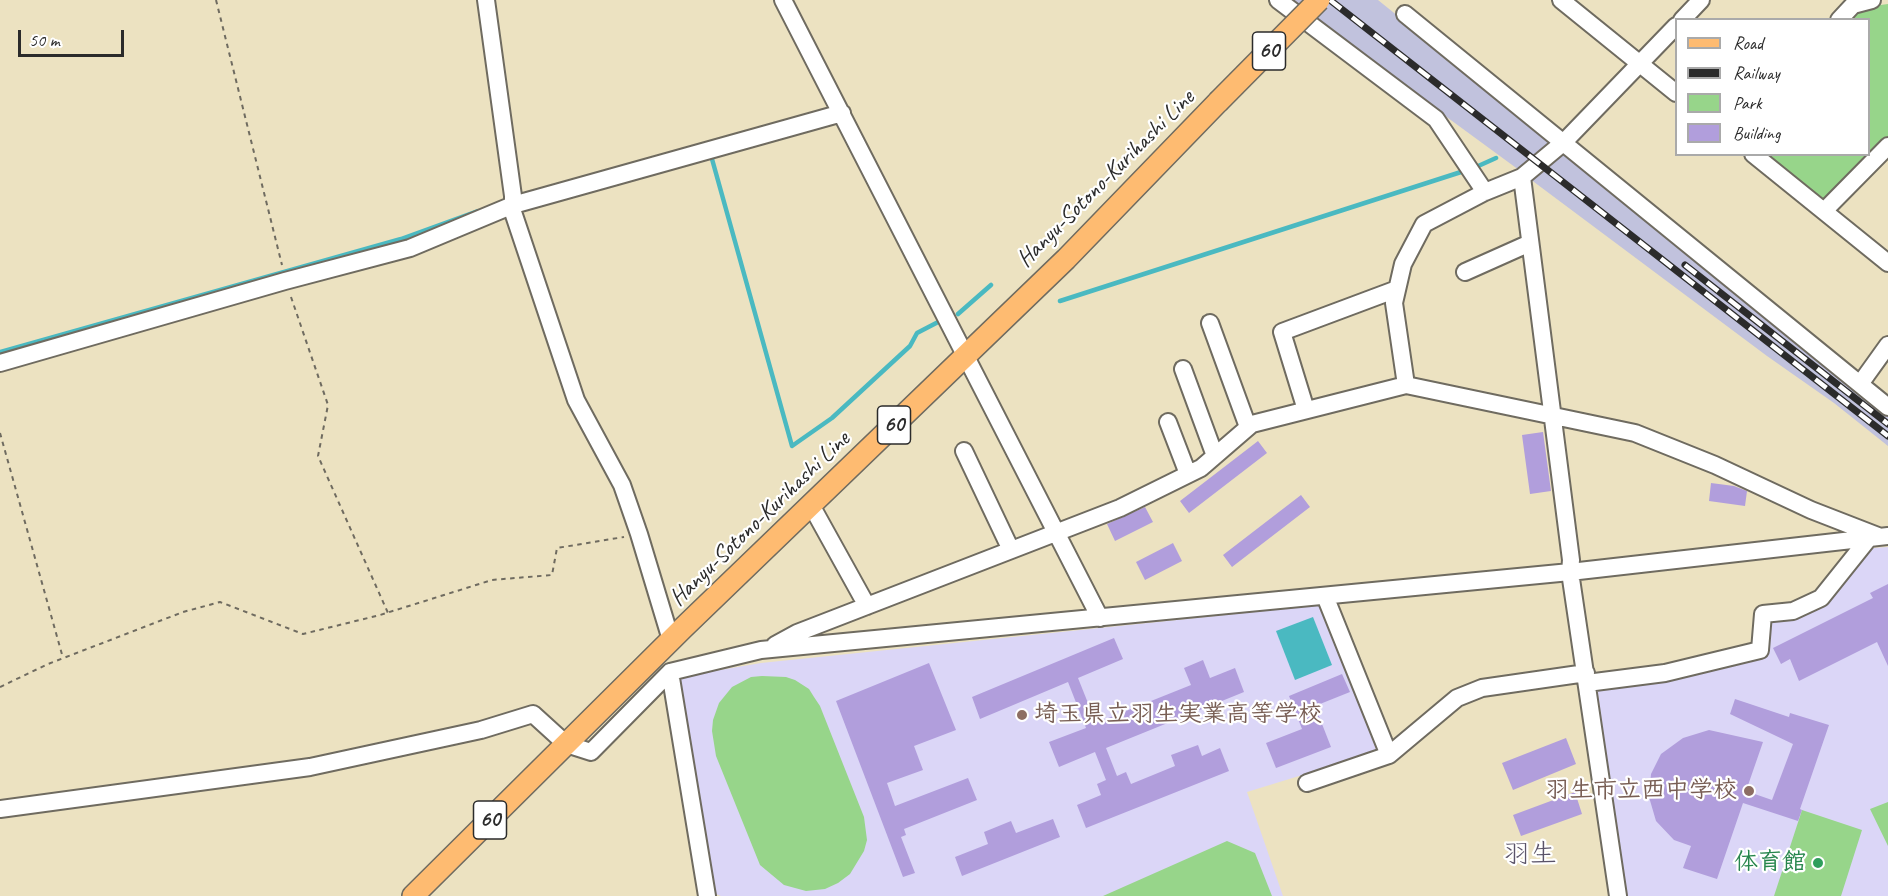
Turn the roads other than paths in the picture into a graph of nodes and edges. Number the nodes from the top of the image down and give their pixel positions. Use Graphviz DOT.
graph roads {
  1 [pos="486,0"];
  2 [pos="783,0"];
  3 [pos="1278,0"];
  4 [pos="1319,0"];
  5 [pos="1561,0"];
  6 [pos="1701,0"];
  7 [pos="1872,0"];
  8 [pos="1405,14"];
  9 [pos="1684,18"];
  10 [pos="1841,18"];
  11 [pos="1675,28"];
  12 [pos="1640,63"];
  13 [pos="1675,91"];
  14 [pos="842,113"];
  15 [pos="1564,142"];
  16 [pos="1888,146"];
  17 [pos="1755,156"];
  18 [pos="1522,177"];
  19 [pos="1485,192"];
  20 [pos="513,205"];
  21 [pos="1824,211"];
  22 [pos="1530,243"];
  23 [pos="1888,263"];
  24 [pos="1465,272"];
  25 [pos="1397,290"];
  26 [pos="1210,323"];
  27 [pos="1888,345"];
  28 [pos="966,355"];
  29 [pos="0,363"];
  30 [pos="1184,369"];
  31 [pos="1860,384"];
  32 [pos="1406,385"];
  33 [pos="1888,407"];
  34 [pos="1306,410"];
  35 [pos="1551,416"];
  36 [pos="1168,422"];
  37 [pos="1248,427"];
  38 [pos="964,452"];
  39 [pos="1215,456"];
  40 [pos="1188,474"];
  41 [pos="811,505"];
  42 [pos="1056,532"];
  43 [pos="1879,537"];
  44 [pos="1011,550"];
  45 [pos="1570,572"];
  46 [pos="1325,596"];
  47 [pos="867,606"];
  48 [pos="1100,618"];
  49 [pos="671,640"];
  50 [pos="769,649"];
  51 [pos="670,672"];
  52 [pos="1587,678"];
  53 [pos="566,744"];
  54 [pos="1389,754"];
  55 [pos="1307,783"];
  56 [pos="0,809"];
  57 [pos="413,896"];
  58 [pos="707,896"];
  59 [pos="1618,896"];
  1 -- 20 [label="street"];
  2 -- 14 [label="street"];
  3 -- 19 [label="street"];
  4 -- 28 [label="main road, Hanyu-Sotono-Kurihashi Line / 60, bridge"];
  5 -- 12 [label="street"];
  6 -- 9 [label="street"];
  7 -- 10 [label="street"];
  8 -- 15 [label="street"];
  11 -- 12 [label="street"];
  12 -- 13 [label="street"];
  12 -- 15 [label="street"];
  14 -- 20 [label="street"];
  14 -- 28 [label="street"];
  15 -- 18 [label="street"];
  15 -- 31 [label="street"];
  16 -- 21 [label="street"];
  17 -- 21 [label="street"];
  18 -- 19 [label="street"];
  18 -- 22 [label="street"];
  19 -- 25 [label="street"];
  20 -- 29 [label="street"];
  20 -- 49 [label="street"];
  21 -- 23 [label="street"];
  22 -- 24 [label="street"];
  22 -- 35 [label="street"];
  25 -- 32 [label="street"];
  25 -- 34 [label="street"];
  26 -- 37 [label="street"];
  27 -- 31 [label="street"];
  28 -- 41 [label="main road, Hanyu-Sotono-Kurihashi Line / 60"];
  28 -- 42 [label="street"];
  30 -- 39 [label="street"];
  31 -- 33 [label="street"];
  32 -- 34 [label="street"];
  32 -- 35 [label="street"];
  34 -- 37 [label="street"];
  35 -- 43 [label="street"];
  35 -- 45 [label="street"];
  36 -- 40 [label="street"];
  37 -- 39 [label="street"];
  38 -- 44 [label="street"];
  39 -- 40 [label="street"];
  40 -- 42 [label="street"];
  41 -- 47 [label="street"];
  41 -- 49 [label="main road, Hanyu-Sotono-Kurihashi Line / 60"];
  42 -- 44 [label="street"];
  42 -- 48 [label="street"];
  43 -- 45 [label="street"];
  43 -- 52 [label="street"];
  44 -- 47 [label="street"];
  45 -- 46 [label="street"];
  45 -- 52 [label="street"];
  46 -- 48 [label="street"];
  46 -- 54 [label="street"];
  47 -- 50 [label="street"];
  48 -- 50 [label="street"];
  49 -- 53 [label="main road, Hanyu-Sotono-Kurihashi Line / 60"];
  50 -- 51 [label="street"];
  51 -- 53 [label="street"];
  51 -- 58 [label="street"];
  52 -- 54 [label="street"];
  52 -- 59 [label="street"];
  53 -- 56 [label="street"];
  53 -- 57 [label="main road, Hanyu-Sotono-Kurihashi Line / 60"];
  54 -- 55 [label="street"];
}
